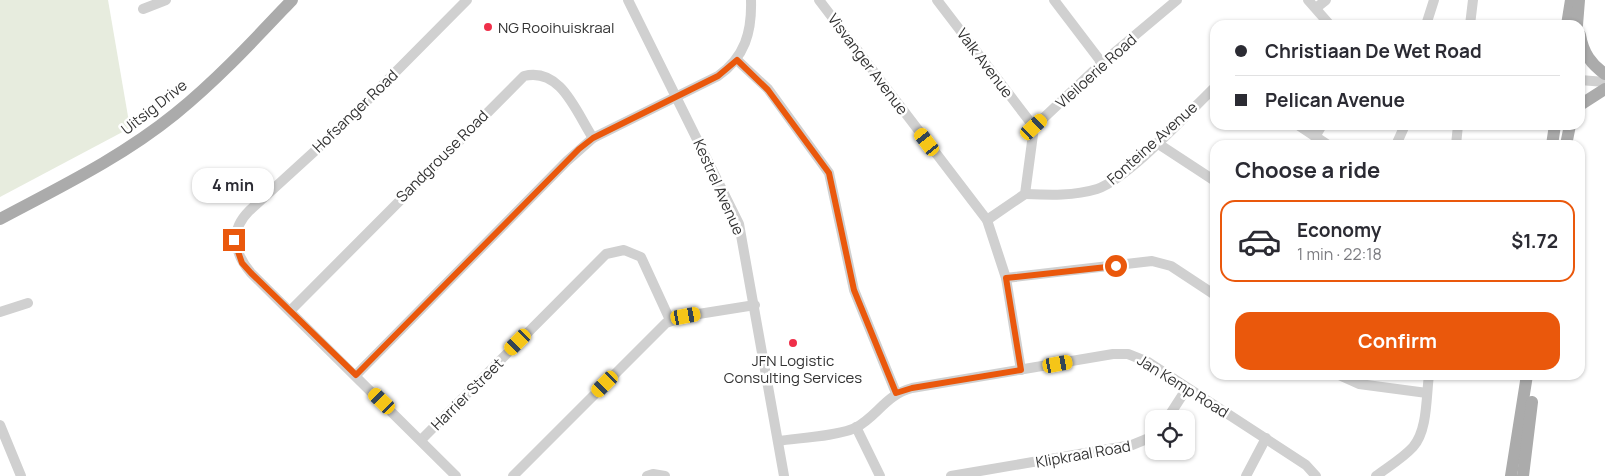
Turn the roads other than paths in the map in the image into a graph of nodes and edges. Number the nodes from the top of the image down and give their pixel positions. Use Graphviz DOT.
graph roads {
  1 [pos="166,0"];
  2 [pos="292,0"];
  3 [pos="467,0"];
  4 [pos="628,0"];
  5 [pos="751,0"];
  6 [pos="819,0"];
  7 [pos="937,0"];
  8 [pos="1054,0"];
  9 [pos="1177,0"];
  10 [pos="1326,0"];
  11 [pos="1434,0"];
  12 [pos="1473,0"];
  13 [pos="1571,0"];
  14 [pos="1580,0"];
  15 [pos="1312,4"];
  16 [pos="144,9"];
  17 [pos="1326,20"];
  18 [pos="1428,20"];
  19 [pos="1471,20"];
  20 [pos="1568,20"];
  21 [pos="1578,20"];
  22 [pos="1585,52"];
  23 [pos="737,60"];
  24 [pos="1102,63"];
  25 [pos="1605,74"];
  26 [pos="1585,80"];
  27 [pos="1605,82"];
  28 [pos="1605,89"];
  29 [pos="1210,92"];
  30 [pos="677,96"];
  31 [pos="1585,102"];
  32 [pos="1034,127"];
  33 [pos="1306,130"];
  34 [pos="1320,130"];
  35 [pos="1316,137"];
  36 [pos="593,138"];
  37 [pos="1320,140"];
  38 [pos="1157,143"];
  39 [pos="1210,178"];
  40 [pos="1026,194"];
  41 [pos="0,218"];
  42 [pos="987,220"];
  43 [pos="1006,278"];
  44 [pos="1210,292"];
  45 [pos="28,303"];
  46 [pos="755,305"];
  47 [pos="290,310"];
  48 [pos="0,312"];
  49 [pos="670,320"];
  50 [pos="1021,370"];
  51 [pos="356,375"];
  52 [pos="1350,380"];
  53 [pos="1428,380"];
  54 [pos="1525,380"];
  55 [pos="1534,380"];
  56 [pos="1187,388"];
  57 [pos="896,393"];
  58 [pos="1426,393"];
  59 [pos="1173,410"];
  60 [pos="0,425"];
  61 [pos="856,428"];
  62 [pos="1266,438"];
  63 [pos="421,440"];
  64 [pos="1145,440"];
  65 [pos="778,441"];
  66 [pos="21,476"];
  67 [pos="456,476"];
  68 [pos="513,476"];
  69 [pos="647,476"];
  70 [pos="665,476"];
  71 [pos="784,476"];
  72 [pos="880,476"];
  73 [pos="951,476"];
  74 [pos="1246,476"];
  75 [pos="1316,476"];
  76 [pos="1376,476"];
  77 [pos="1511,476"];
  78 [pos="1524,476"];
  1 -- 16 [label="street"];
  2 -- 41 [label="main road, Uitsig Drive"];
  3 -- 47 [label="street, Hofsanger Road"];
  4 -- 30 [label="street, Kestrel Avenue"];
  5 -- 23 [label="street"];
  6 -- 42 [label="street, Visvanger Avenue"];
  7 -- 32 [label="street, Valk Avenue"];
  8 -- 24 [label="street"];
  9 -- 24 [label="street, Vleiloerie Road"];
  10 -- 15 [label="street"];
  11 -- 18 [label="street"];
  12 -- 19 [label="street"];
  13 -- 20 [label="main road"];
  14 -- 21 [label="main road"];
  15 -- 17 [label="street"];
  22 -- 25 [label="main road"];
  23 -- 30 [label="street"];
  23 -- 57 [label="street"];
  24 -- 32 [label="street, Vleiloerie Road"];
  26 -- 27 [label="street"];
  28 -- 31 [label="main road"];
  29 -- 38 [label="street, Fonteine Avenue"];
  30 -- 36 [label="street"];
  30 -- 46 [label="street, Kestrel Avenue"];
  32 -- 40 [label="street"];
  33 -- 35 [label="street"];
  34 -- 35 [label="street"];
  35 -- 37 [label="street"];
  36 -- 47 [label="street, Sandgrouse Road"];
  36 -- 51 [label="street"];
  38 -- 39 [label="street"];
  38 -- 40 [label="street, Fonteine Avenue"];
  40 -- 42 [label="street"];
  42 -- 43 [label="street, Visvanger Avenue"];
  43 -- 44 [label="street"];
  43 -- 50 [label="street, Visvanger Avenue"];
  45 -- 48 [label="street"];
  46 -- 49 [label="street"];
  46 -- 65 [label="street, Kestrel Avenue"];
  47 -- 51 [label="street"];
  49 -- 63 [label="street, Harrier Street"];
  49 -- 68 [label="street"];
  50 -- 56 [label="street, Jan Kemp Road"];
  50 -- 57 [label="street, Jan Kemp Road"];
  51 -- 63 [label="street"];
  52 -- 58 [label="street"];
  53 -- 58 [label="street"];
  54 -- 77 [label="main road"];
  55 -- 78 [label="main road"];
  56 -- 59 [label="street"];
  56 -- 62 [label="street, Jan Kemp Road"];
  57 -- 61 [label="street, Jan Kemp Road"];
  58 -- 76 [label="street"];
  60 -- 66 [label="street"];
  61 -- 65 [label="street"];
  61 -- 72 [label="street"];
  62 -- 74 [label="street"];
  62 -- 75 [label="street, Jan Kemp Road"];
  63 -- 67 [label="street"];
  64 -- 73 [label="street, Klipkraal Road"];
  65 -- 71 [label="street, Kestrel Avenue"];
  69 -- 70 [label="street"];
}
